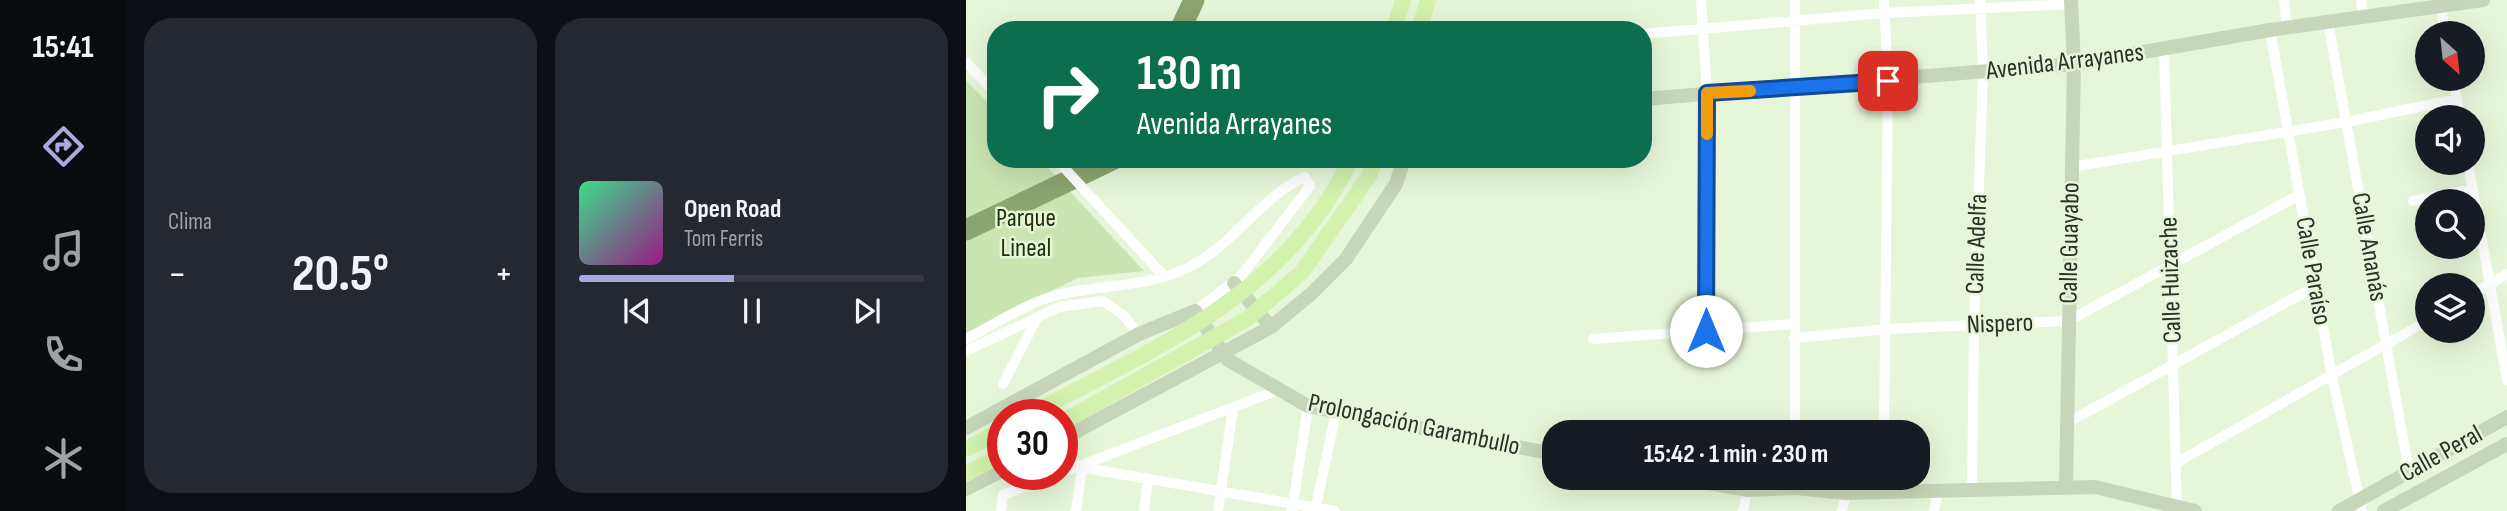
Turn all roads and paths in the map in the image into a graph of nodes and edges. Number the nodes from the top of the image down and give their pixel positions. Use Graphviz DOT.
graph roads {
  1 [pos="1403,0"];
  2 [pos="1428,0"];
  3 [pos="1701,0"];
  4 [pos="1795,0"];
  5 [pos="1884,0"];
  6 [pos="2284,0"];
  7 [pos="2361,0"];
  8 [pos="2483,0"];
  9 [pos="2071,2"];
  10 [pos="1980,4"];
  11 [pos="2449,4"];
  12 [pos="1885,13"];
  13 [pos="2362,18"];
  14 [pos="1397,21"];
  15 [pos="1422,21"];
  16 [pos="1797,21"];
  17 [pos="2328,22"];
  18 [pos="2287,28"];
  19 [pos="1703,30"];
  20 [pos="2270,30"];
  21 [pos="1652,33"];
  22 [pos="2164,48"];
  23 [pos="966,62"];
  24 [pos="2074,64"];
  25 [pos="1983,72"];
  26 [pos="1888,81"];
  27 [pos="987,85"];
  28 [pos="1793,88"];
  29 [pos="2455,91"];
  30 [pos="1707,93"];
  31 [pos="1652,98"];
  32 [pos="2457,99"];
  33 [pos="2458,105"];
  34 [pos="2346,122"];
  35 [pos="2288,131"];
  36 [pos="2167,150"];
  37 [pos="2071,167"];
  38 [pos="1064,168"];
  39 [pos="1346,168"];
  40 [pos="1372,168"];
  41 [pos="1401,168"];
  42 [pos="2470,175"];
  43 [pos="2473,189"];
  44 [pos="2300,195"];
  45 [pos="2485,256"];
  46 [pos="2171,266"];
  47 [pos="2507,274"];
  48 [pos="1166,277"];
  49 [pos="2490,284"];
  50 [pos="2316,286"];
  51 [pos="2485,287"];
  52 [pos="1238,288"];
  53 [pos="1258,311"];
  54 [pos="1199,316"];
  55 [pos="1037,318"];
  56 [pos="2068,321"];
  57 [pos="1793,324"];
  58 [pos="1974,325"];
  59 [pos="1270,327"];
  60 [pos="2415,328"];
  61 [pos="1887,329"];
  62 [pos="1706,331"];
  63 [pos="1139,334"];
  64 [pos="1794,338"];
  65 [pos="966,339"];
  66 [pos="1593,339"];
  67 [pos="2386,346"];
  68 [pos="1218,347"];
  69 [pos="966,351"];
  70 [pos="2173,363"];
  71 [pos="2332,377"];
  72 [pos="2507,380"];
  73 [pos="1003,384"];
  74 [pos="1278,390"];
  75 [pos="1056,399"];
  76 [pos="1308,406"];
  77 [pos="1233,408"];
  78 [pos="1336,412"];
  79 [pos="1078,414"];
  80 [pos="2507,417"];
  81 [pos="1795,420"];
  82 [pos="1884,420"];
  83 [pos="2067,423"];
  84 [pos="966,428"];
  85 [pos="1078,430"];
  86 [pos="987,438"];
  87 [pos="2507,444"];
  88 [pos="966,449"];
  89 [pos="1542,452"];
  90 [pos="987,463"];
  91 [pos="2176,463"];
  92 [pos="1082,467"];
  93 [pos="2409,471"];
  94 [pos="966,474"];
  95 [pos="987,478"];
  96 [pos="1148,479"];
  97 [pos="2066,485"];
  98 [pos="1972,488"];
  99 [pos="966,489"];
  100 [pos="1748,490"];
  101 [pos="1831,490"];
  102 [pos="1860,490"];
  103 [pos="1929,490"];
  104 [pos="1220,491"];
  105 [pos="1938,491"];
  106 [pos="1846,493"];
  107 [pos="2361,505"];
  108 [pos="1293,507"];
  109 [pos="1316,509"];
  110 [pos="2177,509"];
  111 [pos="1001,511"];
  112 [pos="1076,511"];
  113 [pos="1144,511"];
  114 [pos="1218,511"];
  115 [pos="1335,511"];
  116 [pos="1743,511"];
  117 [pos="1842,511"];
  118 [pos="1934,511"];
  119 [pos="2195,511"];
  120 [pos="2339,511"];
  121 [pos="2384,511"];
  1 -- 14 [label="main road"];
  2 -- 15 [label="main road"];
  3 -- 19 [label="street"];
  4 -- 16 [label="street"];
  5 -- 12 [label="street"];
  6 -- 18 [label="street"];
  7 -- 13 [label="street"];
  8 -- 11 [label="street, Avenida Arrayanes"];
  9 -- 10 [label="street"];
  9 -- 24 [label="street, Calle Guayabo"];
  10 -- 12 [label="street"];
  10 -- 25 [label="street, Calle Adelfa"];
  11 -- 13 [label="street, Avenida Arrayanes"];
  12 -- 16 [label="street"];
  12 -- 26 [label="street"];
  13 -- 17 [label="street, Avenida Arrayanes"];
  16 -- 19 [label="street"];
  16 -- 28 [label="street"];
  17 -- 18 [label="street, Avenida Arrayanes"];
  17 -- 34 [label="street, Calle Ananás"];
  18 -- 20 [label="street, Avenida Arrayanes"];
  19 -- 21 [label="street"];
  19 -- 30 [label="street"];
  20 -- 22 [label="street, Avenida Arrayanes"];
  20 -- 35 [label="street, Calle Paraíso"];
  22 -- 24 [label="street, Avenida Arrayanes"];
  22 -- 36 [label="street, Calle Huizache"];
  23 -- 27 [label="street"];
  24 -- 25 [label="street, Avenida Arrayanes"];
  24 -- 37 [label="street, Calle Guayabo"];
  25 -- 26 [label="street, Avenida Arrayanes"];
  25 -- 58 [label="street, Calle Adelfa"];
  26 -- 28 [label="street, Avenida Arrayanes"];
  26 -- 61 [label="street"];
  28 -- 30 [label="street, Avenida Arrayanes"];
  28 -- 57 [label="street"];
  29 -- 32 [label="street"];
  30 -- 31 [label="street, Avenida Arrayanes"];
  30 -- 62 [label="street"];
  32 -- 33 [label="street"];
  32 -- 34 [label="street"];
  34 -- 35 [label="street"];
  34 -- 67 [label="street, Calle Ananás"];
  35 -- 36 [label="street"];
  35 -- 44 [label="street, Calle Paraíso"];
  36 -- 37 [label="street"];
  36 -- 46 [label="street, Calle Huizache"];
  37 -- 56 [label="street, Calle Guayabo"];
  38 -- 48 [label="street"];
  39 -- 52 [label="main road"];
  40 -- 53 [label="main road"];
  41 -- 59 [label="street"];
  42 -- 43 [label="street"];
  44 -- 46 [label="street, Nispero"];
  44 -- 50 [label="street, Calle Paraíso"];
  45 -- 49 [label="street"];
  46 -- 56 [label="street, Nispero"];
  46 -- 70 [label="street, Calle Huizache"];
  47 -- 49 [label="street"];
  48 -- 52 [label="street"];
  48 -- 65 [label="street"];
  49 -- 51 [label="street"];
  49 -- 72 [label="street"];
  50 -- 70 [label="street"];
  50 -- 71 [label="street, Calle Paraíso"];
  52 -- 53 [label="street"];
  52 -- 54 [label="main road"];
  53 -- 59 [label="street"];
  53 -- 68 [label="main road"];
  54 -- 63 [label="street"];
  54 -- 68 [label="street"];
  54 -- 75 [label="main road"];
  55 -- 63 [label="street"];
  55 -- 69 [label="street"];
  55 -- 73 [label="street"];
  56 -- 58 [label="street, Nispero"];
  56 -- 83 [label="street, Calle Guayabo"];
  57 -- 62 [label="street"];
  57 -- 64 [label="street"];
  58 -- 61 [label="street, Nispero"];
  58 -- 98 [label="street, Calle Adelfa"];
  59 -- 68 [label="street"];
  60 -- 67 [label="street"];
  61 -- 64 [label="street, Nispero"];
  61 -- 82 [label="street"];
  62 -- 66 [label="street"];
  63 -- 84 [label="street"];
  64 -- 81 [label="street"];
  67 -- 71 [label="street"];
  67 -- 93 [label="street, Calle Ananás"];
  68 -- 74 [label="street"];
  68 -- 79 [label="main road"];
  68 -- 85 [label="street"];
  70 -- 83 [label="street"];
  70 -- 91 [label="street, Calle Huizache"];
  71 -- 91 [label="street"];
  71 -- 107 [label="street, Calle Paraíso"];
  74 -- 76 [label="street, Prolongación Garambullo"];
  74 -- 77 [label="street, Prolongación Garambullo"];
  76 -- 78 [label="street, Prolongación Garambullo"];
  76 -- 108 [label="street"];
  77 -- 92 [label="street, Prolongación Garambullo"];
  77 -- 104 [label="street"];
  78 -- 89 [label="street, Prolongación Garambullo"];
  78 -- 109 [label="street"];
  80 -- 93 [label="street, Calle Peral"];
  83 -- 97 [label="street, Calle Guayabo"];
  86 -- 88 [label="main road"];
  87 -- 121 [label="street, Calle Peral"];
  90 -- 94 [label="main road"];
  91 -- 110 [label="street, Calle Huizache"];
  92 -- 96 [label="street"];
  92 -- 111 [label="street, Prolongación Garambullo"];
  92 -- 112 [label="street"];
  93 -- 107 [label="street, Calle Peral"];
  95 -- 99 [label="street"];
  96 -- 104 [label="street"];
  96 -- 113 [label="street"];
  97 -- 98 [label="street"];
  97 -- 110 [label="street"];
  98 -- 105 [label="street"];
  100 -- 116 [label="street"];
  101 -- 106 [label="street"];
  102 -- 106 [label="street"];
  103 -- 105 [label="street"];
  104 -- 108 [label="street"];
  104 -- 114 [label="street"];
  105 -- 118 [label="street"];
  106 -- 117 [label="street"];
  107 -- 120 [label="street, Calle Peral"];
  108 -- 109 [label="street"];
  109 -- 115 [label="street"];
  110 -- 119 [label="street"];
}
